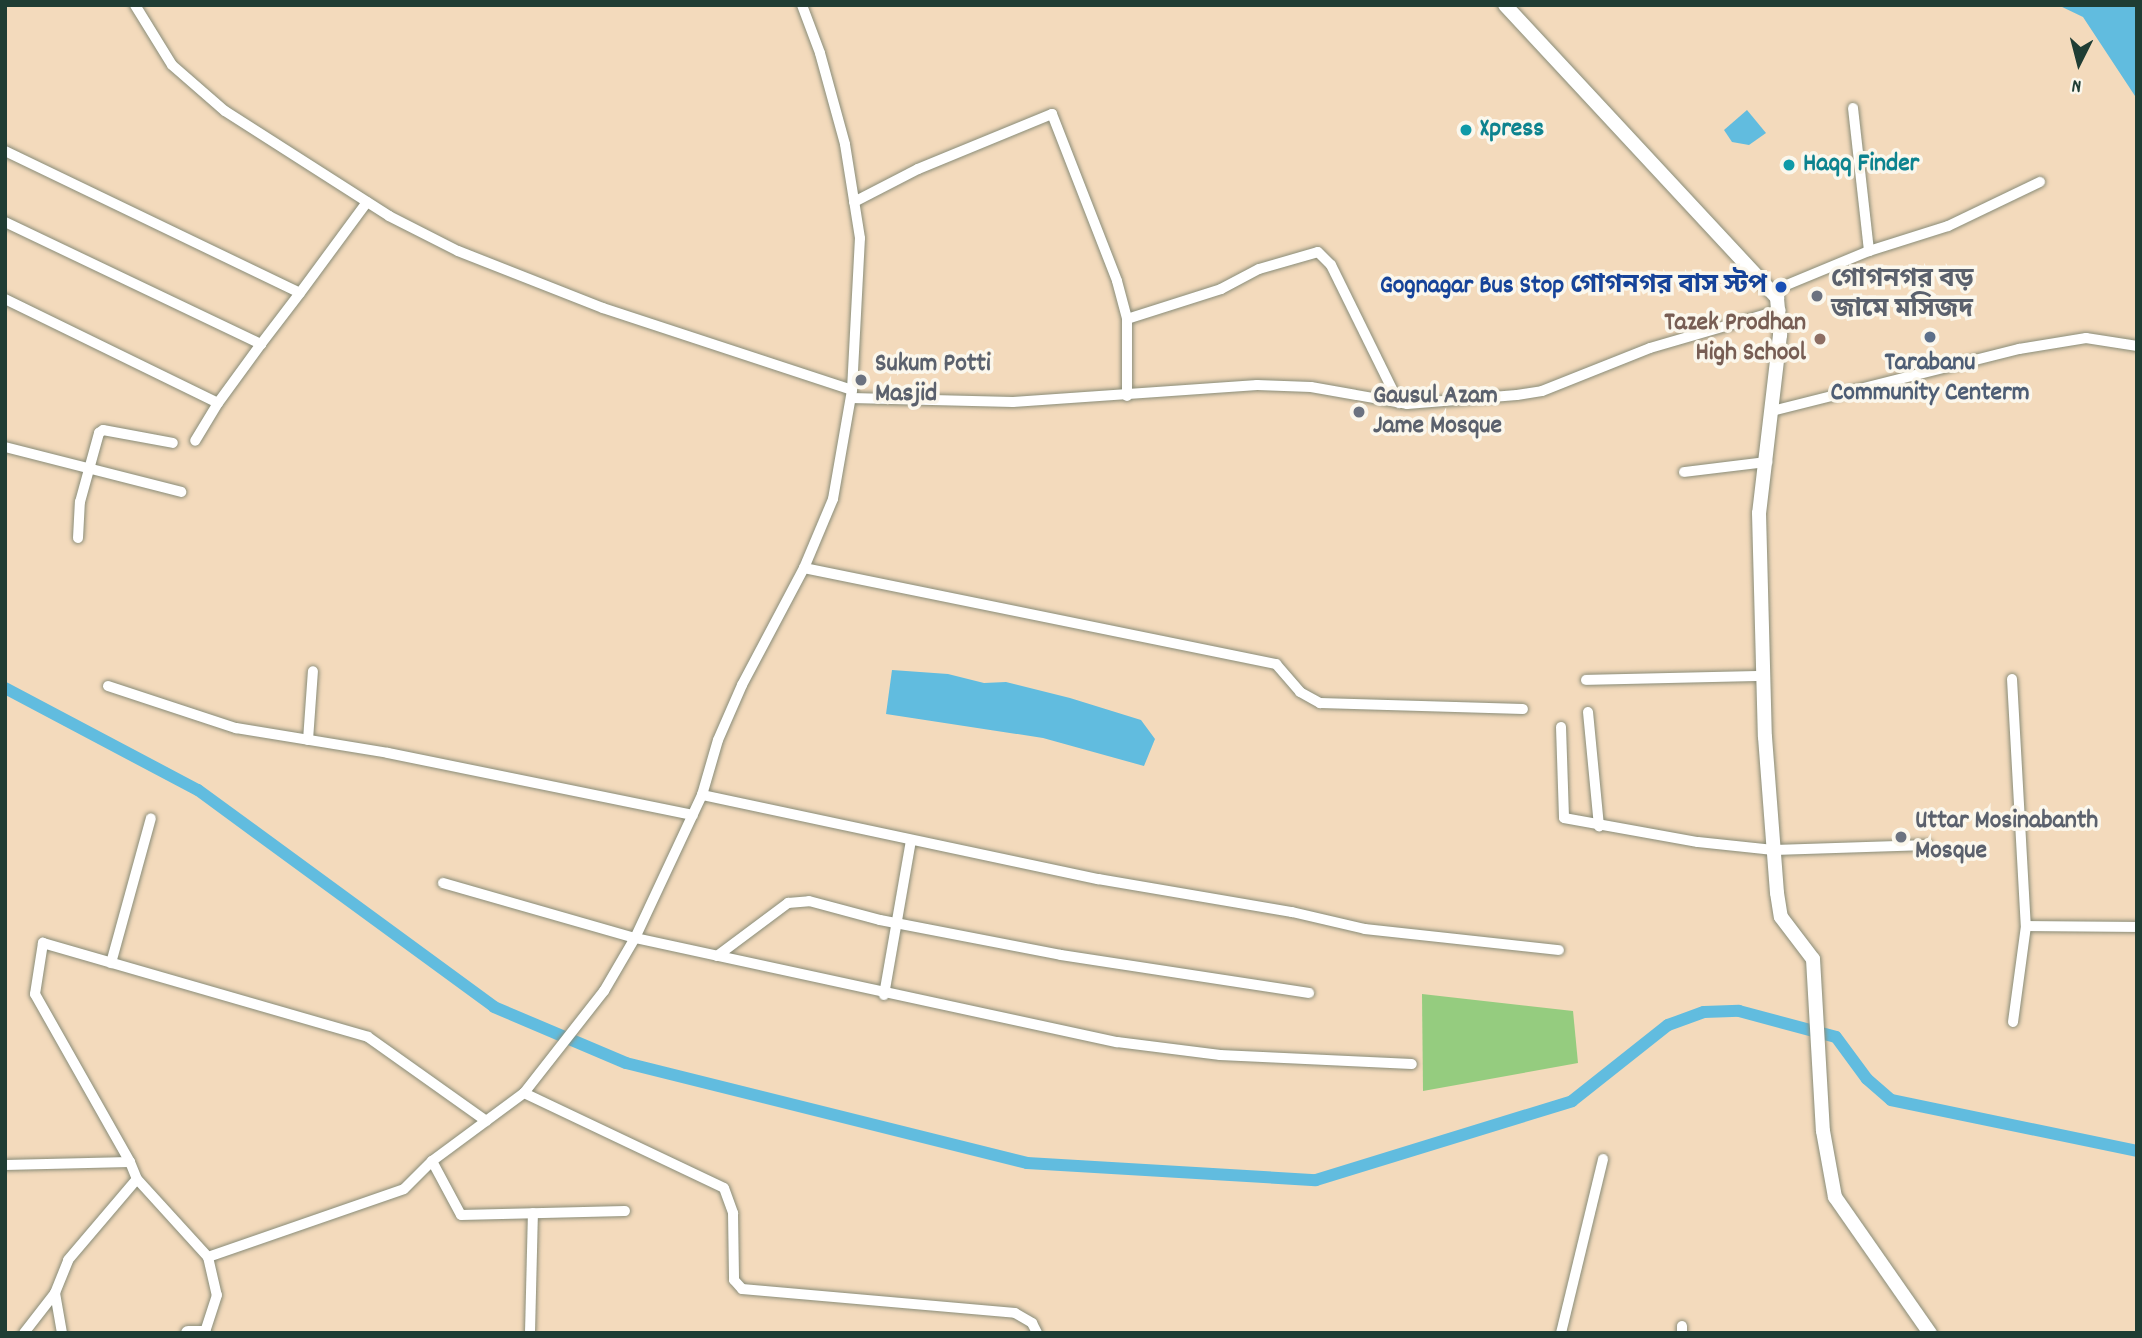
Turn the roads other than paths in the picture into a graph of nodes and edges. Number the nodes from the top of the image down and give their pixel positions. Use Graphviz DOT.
graph roads {
  1 [pos="135,5"];
  2 [pos="802,5"];
  3 [pos="1505,5"];
  4 [pos="1853,108"];
  5 [pos="5,151"];
  6 [pos="2040,182"];
  7 [pos="367,202"];
  8 [pos="854,202"];
  9 [pos="5,222"];
  10 [pos="1869,251"];
  11 [pos="1772,291"];
  12 [pos="300,293"];
  13 [pos="5,299"];
  14 [pos="1781,310"];
  15 [pos="1126,319"];
  16 [pos="261,344"];
  17 [pos="2137,346"];
  18 [pos="851,394"];
  19 [pos="1128,396"];
  20 [pos="218,403"];
  21 [pos="1399,403"];
  22 [pos="1772,411"];
  23 [pos="194,441"];
  24 [pos="173,443"];
  25 [pos="5,447"];
  26 [pos="1767,462"];
  27 [pos="90,470"];
  28 [pos="1684,472"];
  29 [pos="181,492"];
  30 [pos="78,538"];
  31 [pos="804,568"];
  32 [pos="313,671"];
  33 [pos="1763,676"];
  34 [pos="2012,678"];
  35 [pos="1586,680"];
  36 [pos="108,686"];
  37 [pos="1522,709"];
  38 [pos="1588,712"];
  39 [pos="1561,727"];
  40 [pos="308,740"];
  41 [pos="702,794"];
  42 [pos="693,815"];
  43 [pos="151,818"];
  44 [pos="1599,826"];
  45 [pos="911,841"];
  46 [pos="1928,845"];
  47 [pos="1774,850"];
  48 [pos="443,883"];
  49 [pos="898,923"];
  50 [pos="2026,926"];
  51 [pos="2137,927"];
  52 [pos="635,938"];
  53 [pos="1559,950"];
  54 [pos="717,956"];
  55 [pos="111,963"];
  56 [pos="1308,993"];
  57 [pos="884,995"];
  58 [pos="2013,1022"];
  59 [pos="1412,1064"];
  60 [pos="524,1093"];
  61 [pos="486,1121"];
  62 [pos="1603,1159"];
  63 [pos="432,1161"];
  64 [pos="130,1162"];
  65 [pos="5,1165"];
  66 [pos="137,1178"];
  67 [pos="625,1211"];
  68 [pos="533,1213"];
  69 [pos="208,1257"];
  70 [pos="55,1293"];
  71 [pos="24,1333"];
  72 [pos="62,1333"];
  73 [pos="188,1333"];
  74 [pos="205,1333"];
  75 [pos="530,1333"];
  76 [pos="1037,1333"];
  77 [pos="1560,1333"];
  78 [pos="1930,1333"];
  1 -- 7 [label="street"];
  2 -- 8 [label="street"];
  3 -- 11 [label="main road"];
  4 -- 10 [label="street"];
  5 -- 12 [label="street"];
  6 -- 10 [label="street"];
  7 -- 12 [label="street"];
  7 -- 18 [label="street"];
  8 -- 15 [label="street"];
  8 -- 18 [label="street"];
  9 -- 16 [label="street"];
  10 -- 11 [label="street"];
  11 -- 14 [label="main road"];
  12 -- 16 [label="street"];
  13 -- 20 [label="street"];
  14 -- 21 [label="street"];
  14 -- 22 [label="main road"];
  15 -- 19 [label="street"];
  15 -- 21 [label="street"];
  16 -- 20 [label="street"];
  17 -- 22 [label="street"];
  18 -- 19 [label="street"];
  18 -- 31 [label="street"];
  19 -- 21 [label="street"];
  20 -- 23 [label="street"];
  22 -- 26 [label="main road"];
  24 -- 27 [label="street"];
  25 -- 27 [label="street"];
  26 -- 28 [label="street"];
  26 -- 33 [label="main road"];
  27 -- 29 [label="street"];
  27 -- 30 [label="street"];
  31 -- 37 [label="street"];
  31 -- 41 [label="street"];
  32 -- 40 [label="street"];
  33 -- 35 [label="street"];
  33 -- 47 [label="main road"];
  34 -- 50 [label="street"];
  36 -- 40 [label="street"];
  38 -- 44 [label="street"];
  39 -- 44 [label="street"];
  40 -- 42 [label="street"];
  41 -- 42 [label="street"];
  41 -- 45 [label="street"];
  42 -- 52 [label="street"];
  43 -- 55 [label="street"];
  44 -- 47 [label="street"];
  45 -- 49 [label="street"];
  45 -- 53 [label="street"];
  46 -- 47 [label="street"];
  47 -- 78 [label="main road"];
  48 -- 52 [label="street"];
  49 -- 54 [label="street"];
  49 -- 56 [label="street"];
  49 -- 57 [label="street"];
  50 -- 51 [label="street"];
  50 -- 58 [label="street"];
  52 -- 54 [label="street"];
  52 -- 60 [label="street"];
  54 -- 57 [label="street"];
  55 -- 61 [label="street"];
  55 -- 64 [label="street"];
  57 -- 59 [label="street"];
  60 -- 61 [label="street"];
  60 -- 76 [label="street"];
  61 -- 63 [label="street"];
  62 -- 77 [label="street"];
  63 -- 68 [label="street"];
  63 -- 69 [label="street"];
  64 -- 65 [label="street"];
  64 -- 66 [label="street"];
  66 -- 69 [label="street"];
  66 -- 70 [label="street"];
  67 -- 68 [label="street"];
  68 -- 75 [label="street"];
  69 -- 74 [label="street"];
  70 -- 71 [label="street"];
  70 -- 72 [label="street"];
  73 -- 74 [label="main road"];
}
